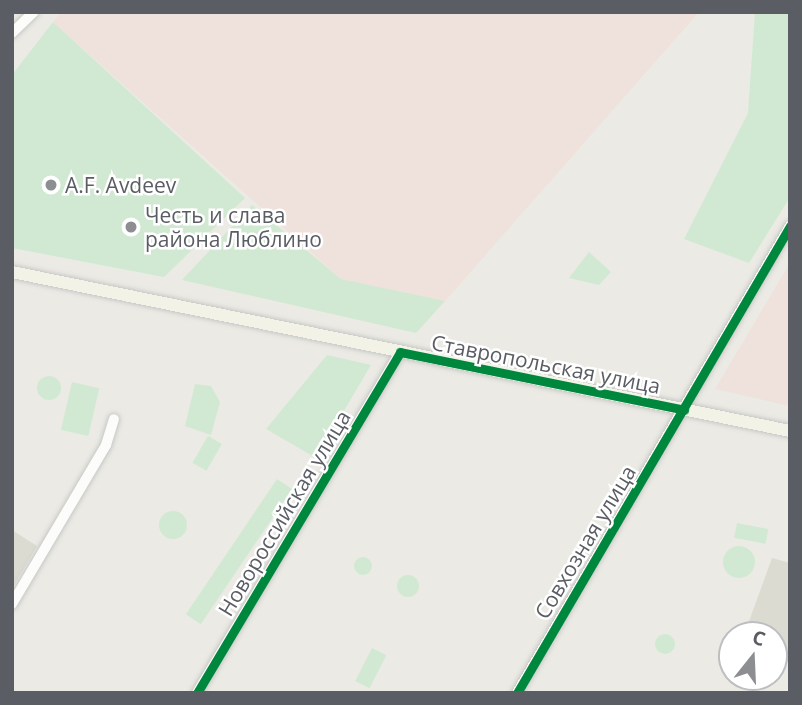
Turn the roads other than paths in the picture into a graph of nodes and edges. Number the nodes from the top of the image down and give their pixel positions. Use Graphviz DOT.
graph roads {
  1 [pos="34,12"];
  2 [pos="12,33"];
  3 [pos="790,226"];
  4 [pos="12,272"];
  5 [pos="400,352"];
  6 [pos="684,410"];
  7 [pos="114,419"];
  8 [pos="790,431"];
  9 [pos="12,604"];
  10 [pos="197,693"];
  11 [pos="517,693"];
  1 -- 2 [label="street"];
  3 -- 6 [label="street, Совхозная улица"];
  4 -- 5 [label="main road, Ставропольская улица"];
  5 -- 6 [label="main road, Ставропольская улица"];
  5 -- 10 [label="street, Новороссийская улица"];
  6 -- 8 [label="main road, Ставропольская улица"];
  6 -- 11 [label="street, Совхозная улица"];
  7 -- 9 [label="street"];
}
